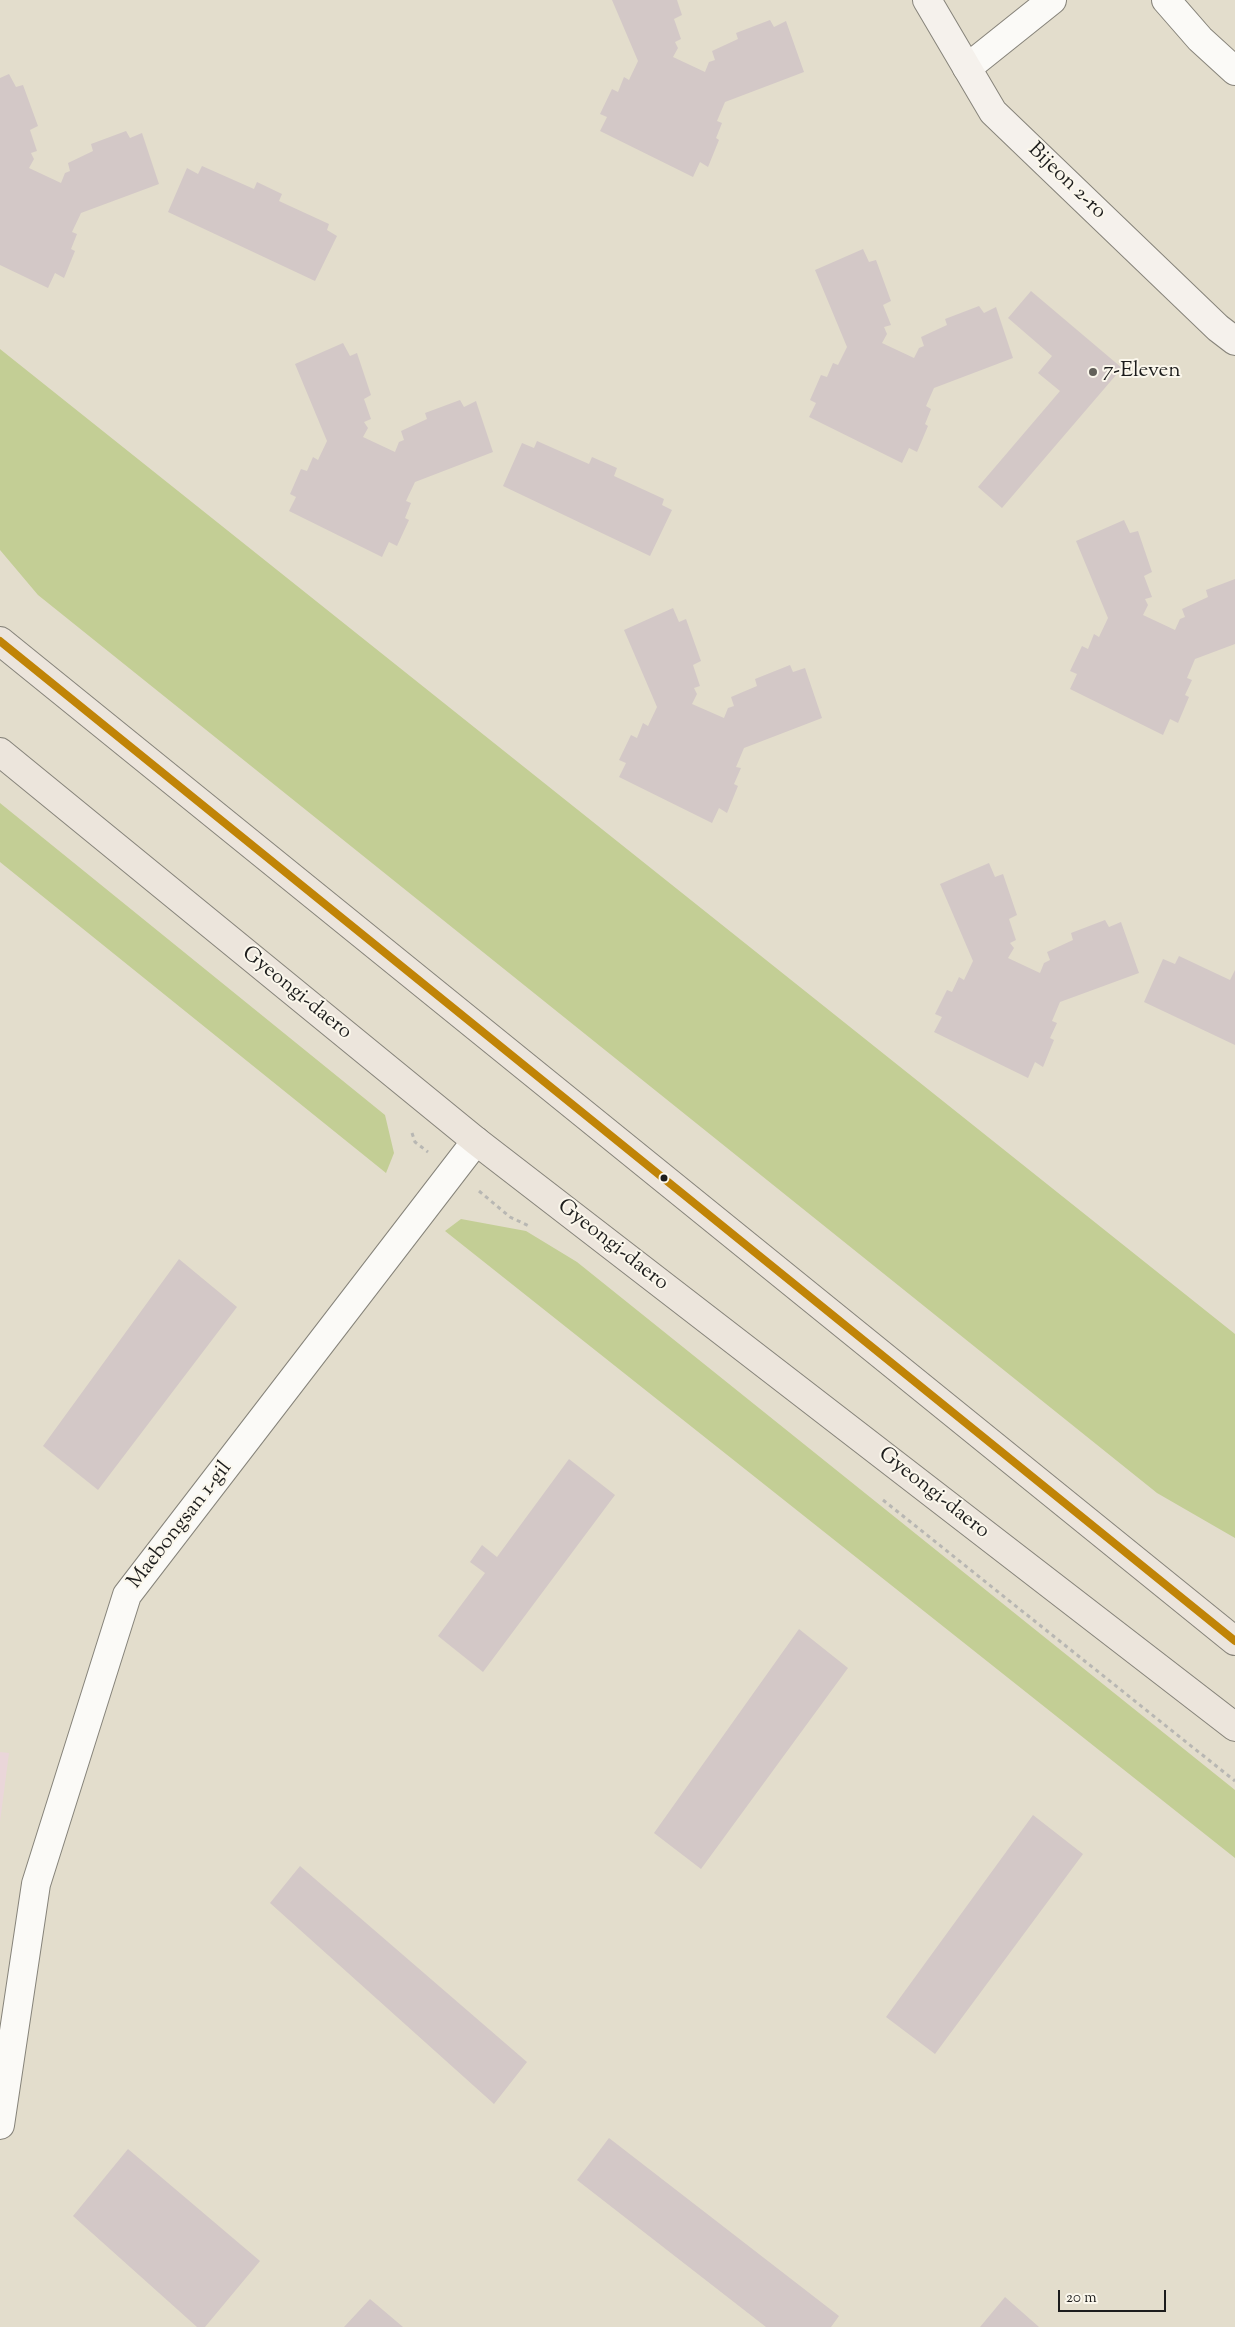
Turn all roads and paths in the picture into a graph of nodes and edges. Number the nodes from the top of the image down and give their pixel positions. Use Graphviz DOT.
graph roads {
  1 [pos="927,0"];
  2 [pos="1052,0"];
  3 [pos="1166,0"];
  4 [pos="967,68"];
  5 [pos="1235,71"];
  6 [pos="1235,342"];
  7 [pos="0,641"];
  8 [pos="0,752"];
  9 [pos="476,1141"];
  10 [pos="1235,1641"];
  11 [pos="1235,1727"];
  12 [pos="0,2125"];
  1 -- 4 [label="street, Bijeon 2-ro"];
  2 -- 4 [label="street"];
  3 -- 5 [label="street"];
  4 -- 6 [label="street, Bijeon 2-ro"];
  7 -- 10 [label="main road"];
  8 -- 9 [label="main road, Gyeongi-daero"];
  9 -- 11 [label="main road, Gyeongi-daero"];
  9 -- 12 [label="street, Maebongsan 1-gil"];
}
